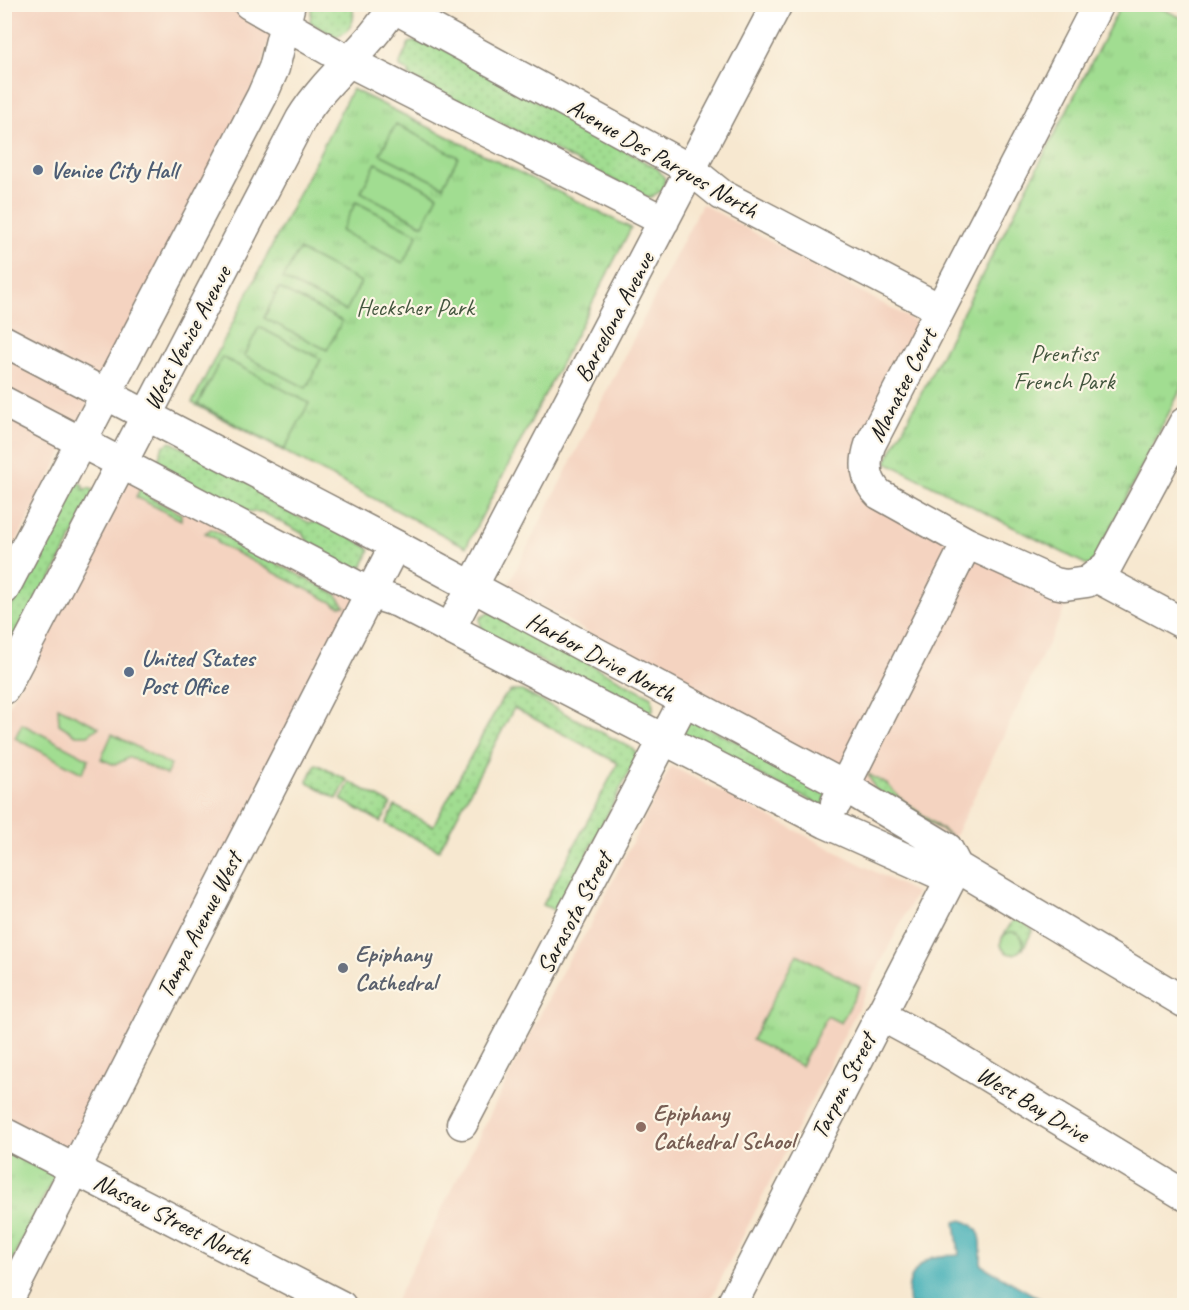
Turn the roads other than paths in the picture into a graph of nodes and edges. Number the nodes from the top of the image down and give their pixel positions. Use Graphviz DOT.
graph roads {
  1 [pos="249,4"];
  2 [pos="777,4"];
  3 [pos="1098,4"];
  4 [pos="392,6"];
  5 [pos="287,15"];
  6 [pos="348,61"];
  7 [pos="691,170"];
  8 [pos="664,221"];
  9 [pos="940,309"];
  10 [pos="4,341"];
  11 [pos="106,394"];
  12 [pos="4,402"];
  13 [pos="146,416"];
  14 [pos="1185,423"];
  15 [pos="81,442"];
  16 [pos="122,463"];
  17 [pos="967,543"];
  18 [pos="395,545"];
  19 [pos="1096,577"];
  20 [pos="472,588"];
  21 [pos="4,589"];
  22 [pos="370,593"];
  23 [pos="1185,624"];
  24 [pos="450,629"];
  25 [pos="4,689"];
  26 [pos="684,701"];
  27 [pos="664,740"];
  28 [pos="844,786"];
  29 [pos="826,823"];
  30 [pos="954,873"];
  31 [pos="1185,1002"];
  32 [pos="880,1015"];
  33 [pos="462,1124"];
  34 [pos="4,1133"];
  35 [pos="74,1168"];
  36 [pos="1185,1195"];
  37 [pos="5,1305"];
  38 [pos="341,1305"];
  39 [pos="730,1305"];
  1 -- 5 [label="street"];
  2 -- 7 [label="street, Barcelona Avenue"];
  3 -- 9 [label="street, Manatee Court"];
  4 -- 6 [label="street, West Venice Avenue"];
  4 -- 7 [label="street, Avenue Des Parques North"];
  5 -- 6 [label="street"];
  5 -- 11 [label="street, West Venice Avenue"];
  6 -- 8 [label="street"];
  6 -- 13 [label="street, West Venice Avenue"];
  7 -- 8 [label="street, Barcelona Avenue"];
  7 -- 9 [label="street, Avenue Des Parques North"];
  8 -- 20 [label="street, Barcelona Avenue"];
  9 -- 17 [label="street, Manatee Court"];
  10 -- 11 [label="street, Harbor Drive North"];
  11 -- 13 [label="street, Harbor Drive North"];
  11 -- 15 [label="street, West Venice Avenue"];
  12 -- 15 [label="street, Harbor Drive North"];
  13 -- 16 [label="street, West Venice Avenue"];
  13 -- 18 [label="street, Harbor Drive North"];
  14 -- 19 [label="street"];
  15 -- 16 [label="street, Harbor Drive North"];
  15 -- 21 [label="street, West Venice Avenue"];
  16 -- 22 [label="street, Harbor Drive North"];
  16 -- 25 [label="street, West Venice Avenue"];
  17 -- 19 [label="street, Manatee Court"];
  17 -- 28 [label="street"];
  18 -- 20 [label="street, Harbor Drive North"];
  18 -- 22 [label="street, Tampa Avenue West"];
  19 -- 23 [label="street"];
  20 -- 24 [label="street, Barcelona Avenue"];
  20 -- 26 [label="street, Harbor Drive North"];
  22 -- 24 [label="street, Harbor Drive North"];
  22 -- 35 [label="street, Tampa Avenue West"];
  24 -- 27 [label="street, Harbor Drive North"];
  26 -- 27 [label="street, Sarasota Street"];
  26 -- 28 [label="street, Harbor Drive North"];
  27 -- 29 [label="street, Harbor Drive North"];
  27 -- 33 [label="street, Sarasota Street"];
  28 -- 29 [label="street"];
  28 -- 30 [label="street, Harbor Drive North"];
  29 -- 30 [label="street, Harbor Drive North"];
  30 -- 31 [label="street, Harbor Drive North"];
  30 -- 32 [label="street, Tarpon Street"];
  32 -- 36 [label="street, West Bay Drive"];
  32 -- 39 [label="street, Tarpon Street"];
  34 -- 35 [label="street, Nassau Street North"];
  35 -- 37 [label="street, Tampa Avenue West"];
  35 -- 38 [label="street, Nassau Street North"];
}
